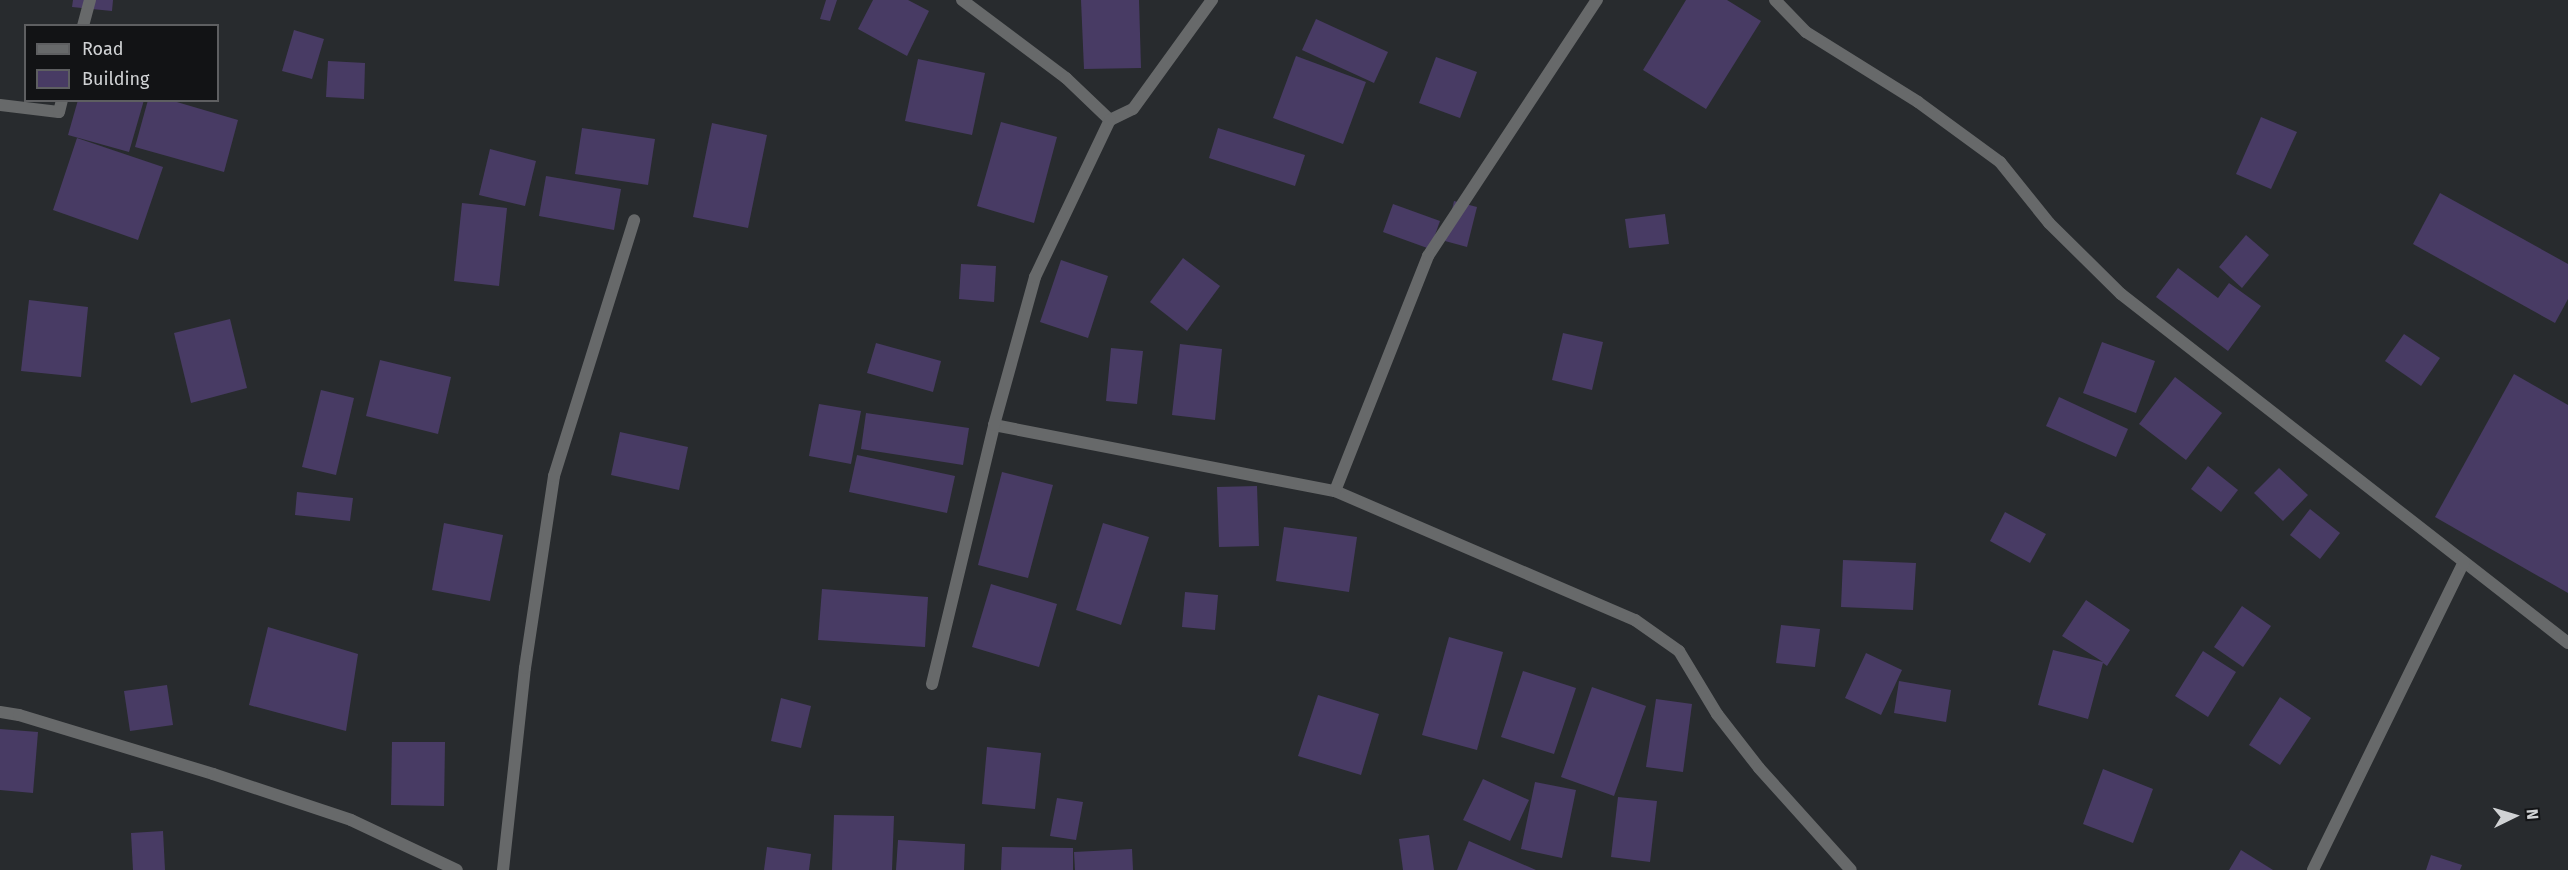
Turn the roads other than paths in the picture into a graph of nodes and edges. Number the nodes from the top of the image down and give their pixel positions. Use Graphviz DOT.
graph roads {
  1 [pos="90,0"];
  2 [pos="962,0"];
  3 [pos="1212,0"];
  4 [pos="1597,0"];
  5 [pos="1774,0"];
  6 [pos="84,24"];
  7 [pos="62,102"];
  8 [pos="0,105"];
  9 [pos="1110,120"];
  10 [pos="634,220"];
  11 [pos="994,425"];
  12 [pos="1335,491"];
  13 [pos="2464,562"];
  14 [pos="2568,642"];
  15 [pos="932,684"];
  16 [pos="0,712"];
  17 [pos="457,870"];
  18 [pos="502,870"];
  19 [pos="1851,870"];
  20 [pos="2313,870"];
  1 -- 6 [label="street"];
  2 -- 9 [label="street"];
  3 -- 9 [label="street"];
  4 -- 12 [label="street"];
  5 -- 13 [label="street"];
  7 -- 8 [label="street"];
  9 -- 11 [label="street"];
  10 -- 18 [label="street"];
  11 -- 12 [label="street"];
  11 -- 15 [label="street"];
  12 -- 19 [label="street"];
  13 -- 14 [label="street"];
  13 -- 20 [label="street"];
  16 -- 17 [label="street"];
}
